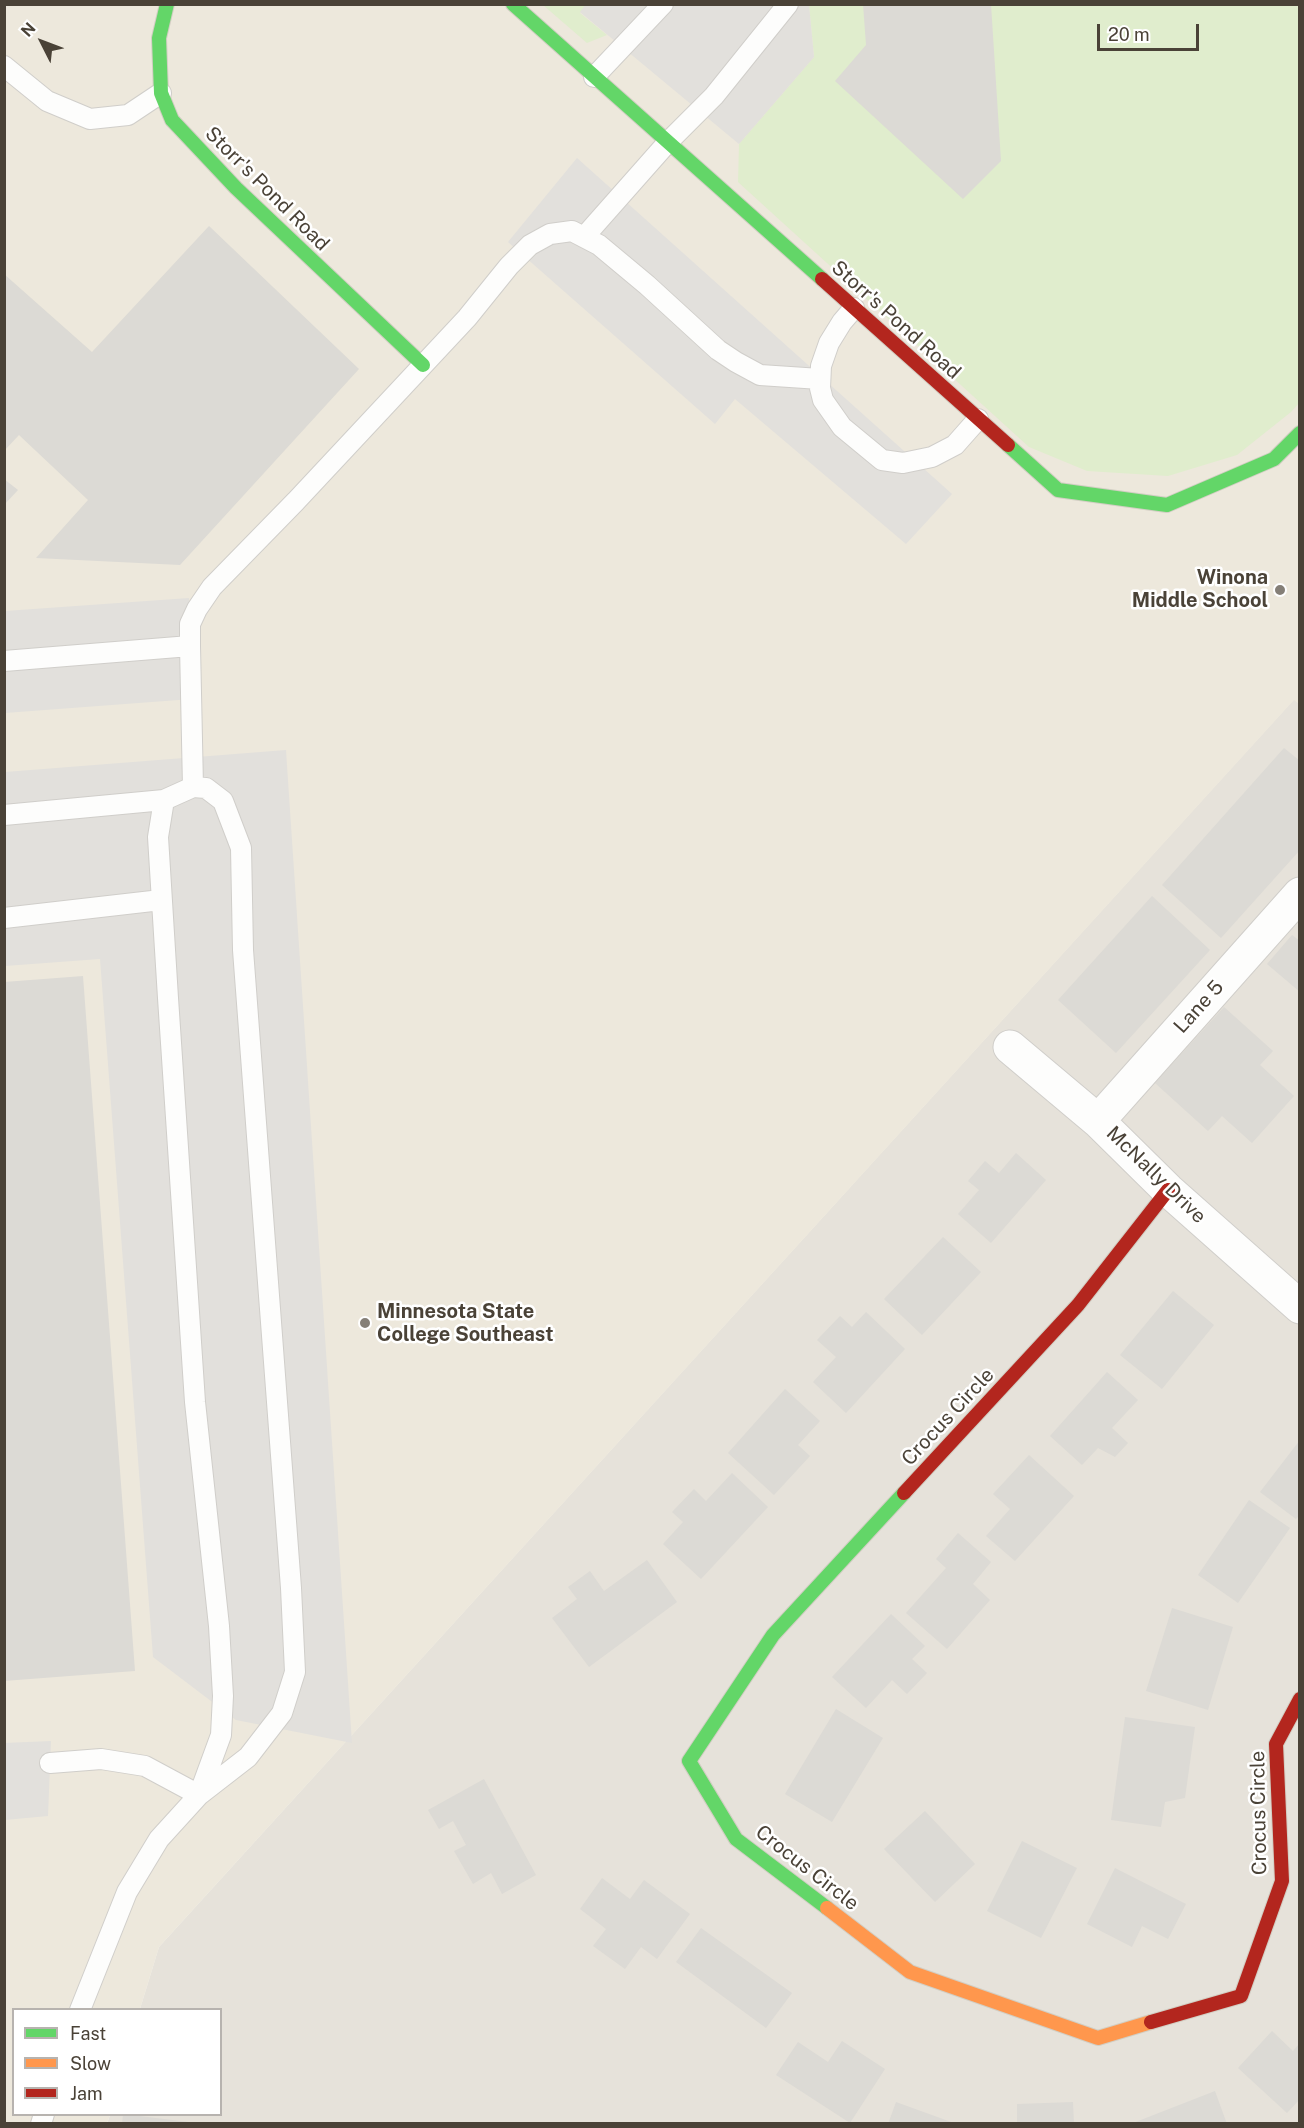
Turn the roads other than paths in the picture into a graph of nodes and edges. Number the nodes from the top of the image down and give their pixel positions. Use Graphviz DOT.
graph roads {
  1 [pos="167,4"];
  2 [pos="513,4"];
  3 [pos="663,4"];
  4 [pos="788,4"];
  5 [pos="4,66"];
  6 [pos="594,76"];
  7 [pos="161,93"];
  8 [pos="668,142"];
  9 [pos="584,237"];
  10 [pos="854,308"];
  11 [pos="423,365"];
  12 [pos="820,379"];
  13 [pos="978,419"];
  14 [pos="1299,433"];
  15 [pos="190,646"];
  16 [pos="4,661"];
  17 [pos="193,787"];
  18 [pos="164,800"];
  19 [pos="4,815"];
  20 [pos="1299,894"];
  21 [pos="161,900"];
  22 [pos="4,918"];
  23 [pos="1010,1047"];
  24 [pos="1098,1120"];
  25 [pos="1168,1190"];
  26 [pos="1299,1307"];
  27 [pos="1299,1700"];
  28 [pos="50,1763"];
  29 [pos="199,1795"];
  30 [pos="81,2008"];
  1 -- 7 [label="street, Storr's Pond Road"];
  2 -- 6 [label="street, Storr's Pond Road"];
  3 -- 6 [label="lane"];
  4 -- 8 [label="lane"];
  5 -- 7 [label="lane"];
  6 -- 8 [label="street, Storr's Pond Road"];
  7 -- 11 [label="street, Storr's Pond Road"];
  8 -- 9 [label="lane"];
  8 -- 10 [label="street, Storr's Pond Road"];
  9 -- 11 [label="lane"];
  9 -- 12 [label="lane"];
  10 -- 12 [label="lane"];
  10 -- 13 [label="street, Storr's Pond Road"];
  11 -- 15 [label="lane"];
  12 -- 13 [label="lane"];
  13 -- 14 [label="street, Storr's Pond Road"];
  15 -- 16 [label="lane"];
  15 -- 17 [label="lane"];
  17 -- 18 [label="lane"];
  17 -- 29 [label="lane"];
  18 -- 19 [label="lane"];
  18 -- 21 [label="lane"];
  20 -- 24 [label="street, Lane 5"];
  21 -- 22 [label="lane"];
  21 -- 29 [label="lane"];
  23 -- 24 [label="street, McNally Drive"];
  24 -- 25 [label="street, McNally Drive"];
  25 -- 26 [label="street, McNally Drive"];
  25 -- 27 [label="street, Crocus Circle"];
  28 -- 29 [label="lane"];
  29 -- 30 [label="lane"];
}
